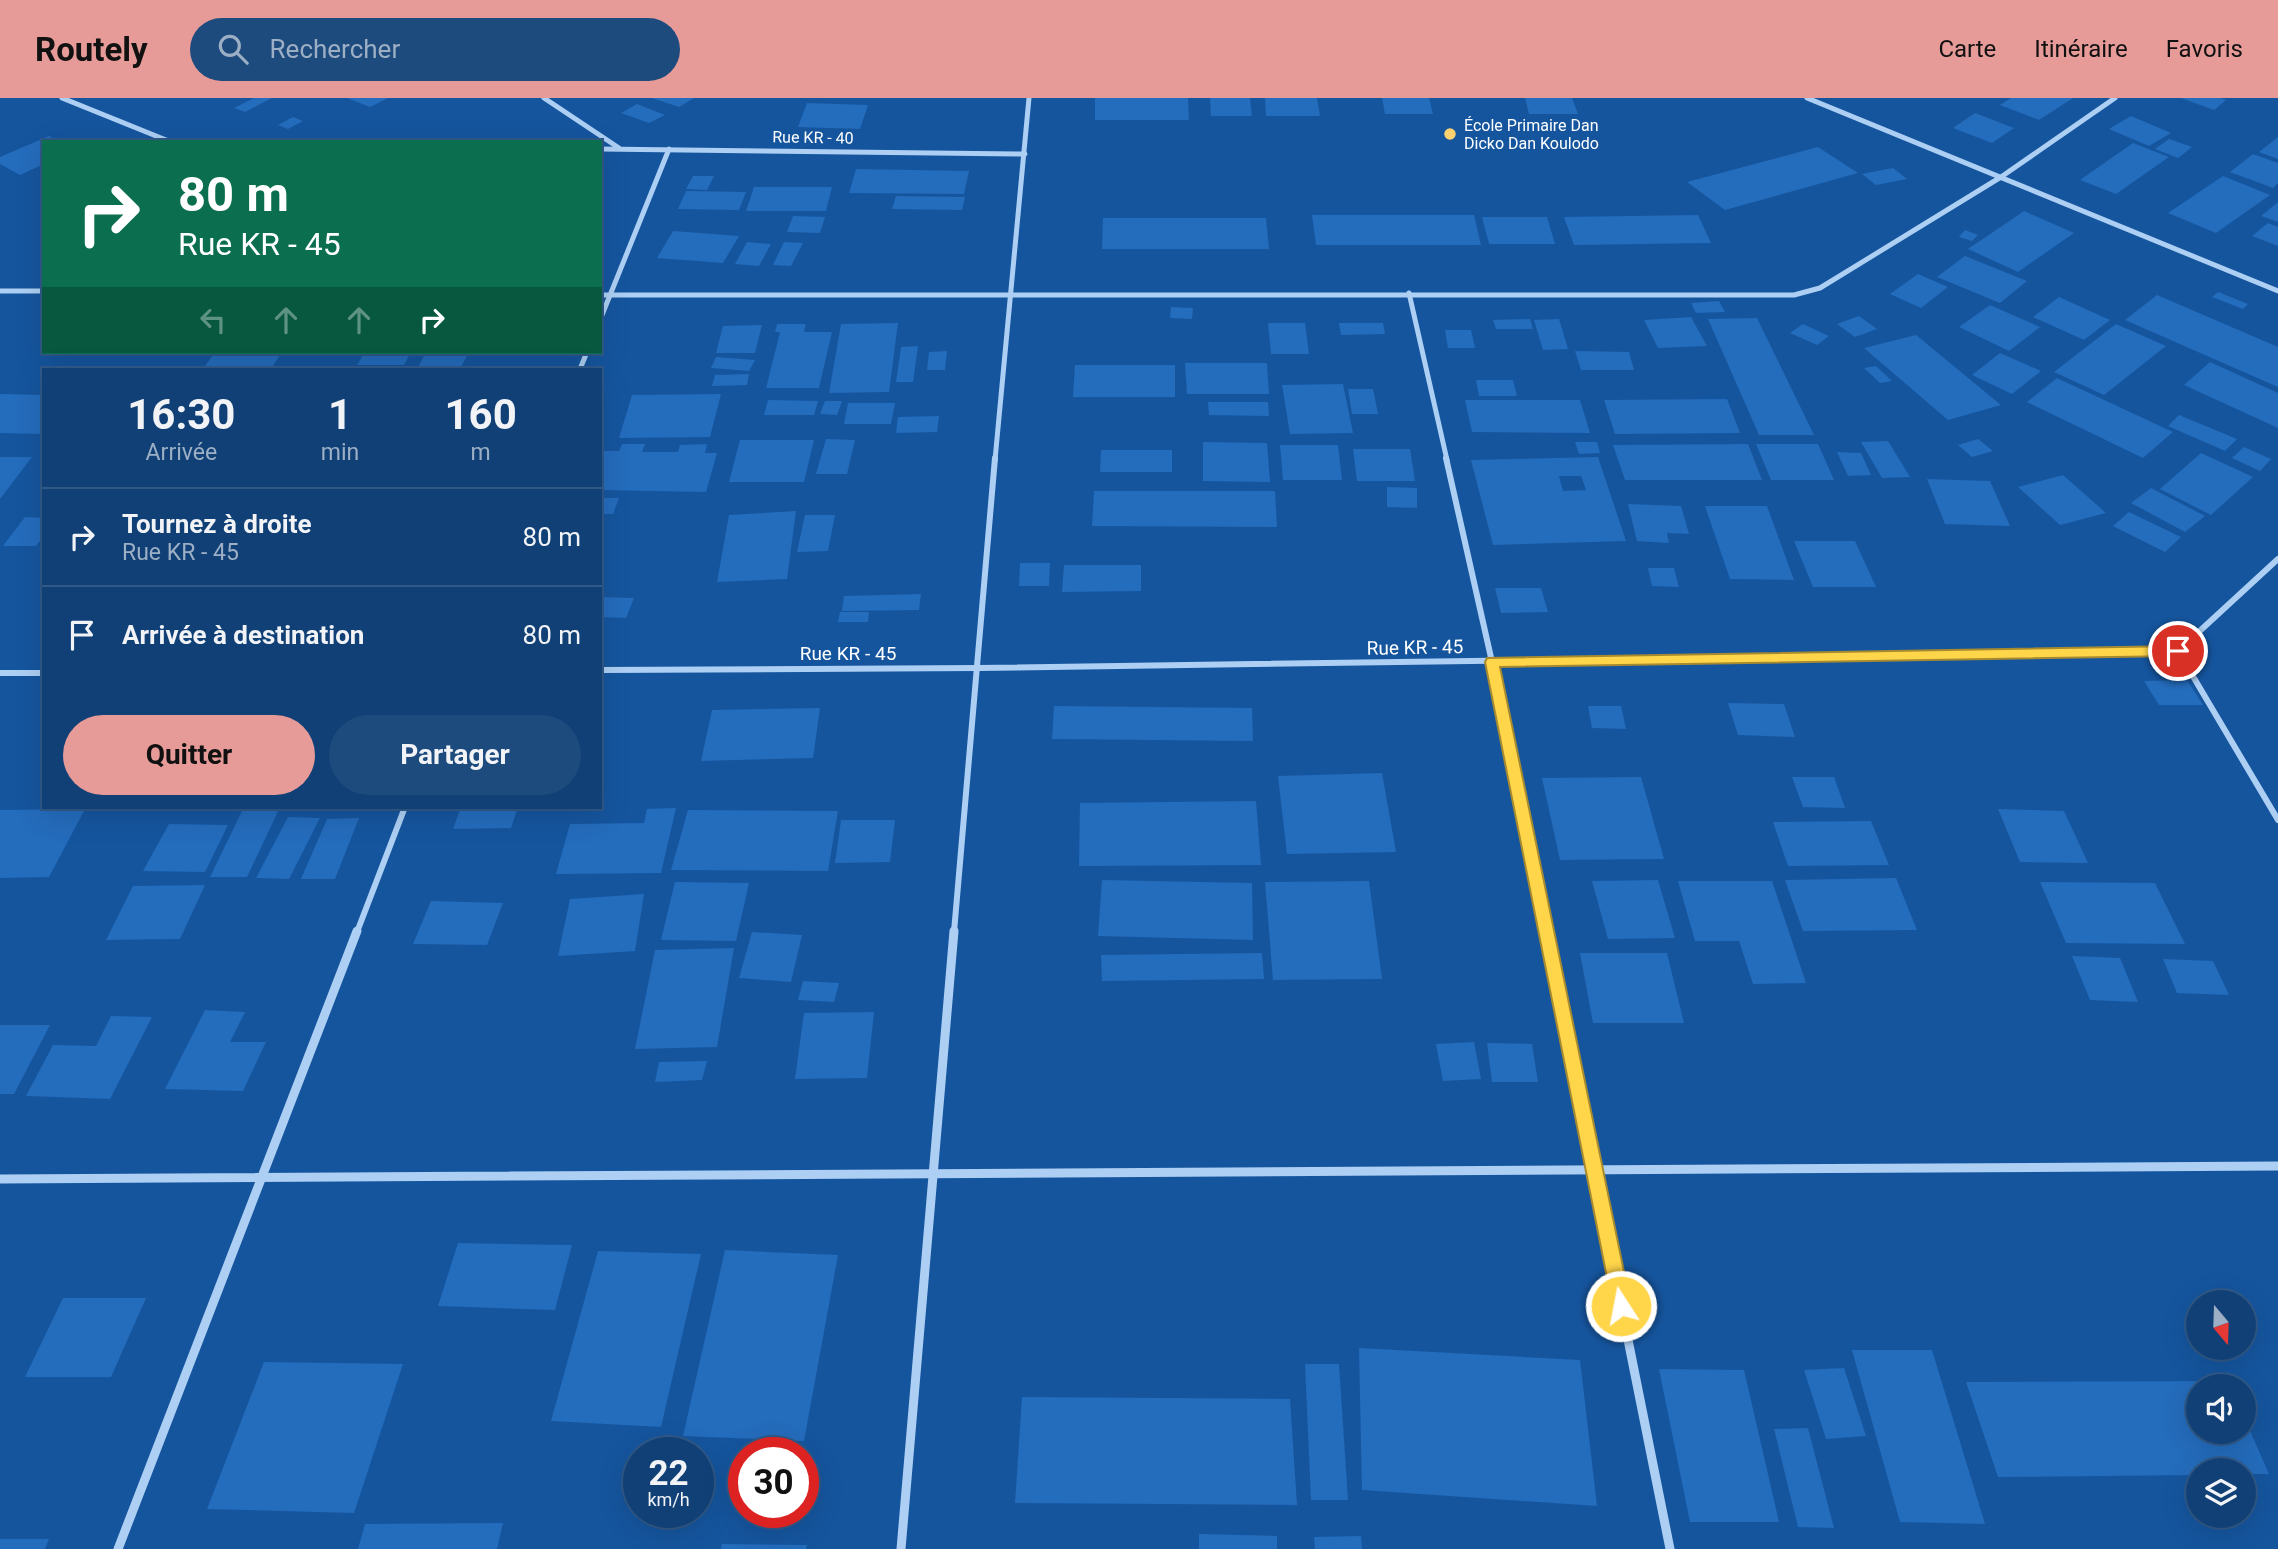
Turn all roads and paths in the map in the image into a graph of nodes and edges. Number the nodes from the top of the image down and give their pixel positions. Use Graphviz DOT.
graph roads {
  1 [pos="62,98"];
  2 [pos="544,98"];
  3 [pos="1030,98"];
  4 [pos="1807,98"];
  5 [pos="2115,98"];
  6 [pos="165,140"];
  7 [pos="602,149"];
  8 [pos="620,149"];
  9 [pos="669,149"];
  10 [pos="1025,154"];
  11 [pos="2001,177"];
  12 [pos="0,291"];
  13 [pos="42,291"];
  14 [pos="2278,291"];
  15 [pos="1409,293"];
  16 [pos="602,295"];
  17 [pos="610,295"];
  18 [pos="1009,296"];
  19 [pos="602,315"];
  20 [pos="2278,559"];
  21 [pos="2178,651"];
  22 [pos="1492,662"];
  23 [pos="978,668"];
  24 [pos="602,670"];
  25 [pos="0,673"];
  26 [pos="42,673"];
  27 [pos="404,809"];
  28 [pos="2278,820"];
  29 [pos="2278,1166"];
  30 [pos="1594,1171"];
  31 [pos="934,1174"];
  32 [pos="262,1177"];
  33 [pos="0,1179"];
  34 [pos="118,1549"];
  35 [pos="901,1549"];
  36 [pos="1671,1549"];
  1 -- 6 [label="street"];
  2 -- 8 [label="street"];
  3 -- 10 [label="street"];
  4 -- 11 [label="street"];
  5 -- 11 [label="street"];
  7 -- 8 [label="street, Rue KR - 40"];
  8 -- 9 [label="street, Rue KR - 40"];
  9 -- 10 [label="street, Rue KR - 40"];
  9 -- 17 [label="street"];
  10 -- 18 [label="street"];
  11 -- 14 [label="street"];
  11 -- 15 [label="street"];
  12 -- 13 [label="street"];
  15 -- 18 [label="street"];
  15 -- 22 [label="street"];
  16 -- 17 [label="street"];
  17 -- 18 [label="street"];
  17 -- 19 [label="street"];
  18 -- 23 [label="street"];
  20 -- 21 [label="street"];
  21 -- 22 [label="street, Rue KR - 45"];
  21 -- 28 [label="street"];
  22 -- 23 [label="street, Rue KR - 45"];
  22 -- 30 [label="street"];
  23 -- 24 [label="street, Rue KR - 45"];
  23 -- 31 [label="street"];
  25 -- 26 [label="street"];
  27 -- 32 [label="street"];
  29 -- 30 [label="street"];
  30 -- 31 [label="street"];
  30 -- 36 [label="street"];
  31 -- 32 [label="street"];
  31 -- 35 [label="street"];
  32 -- 33 [label="street"];
  32 -- 34 [label="street"];
}
